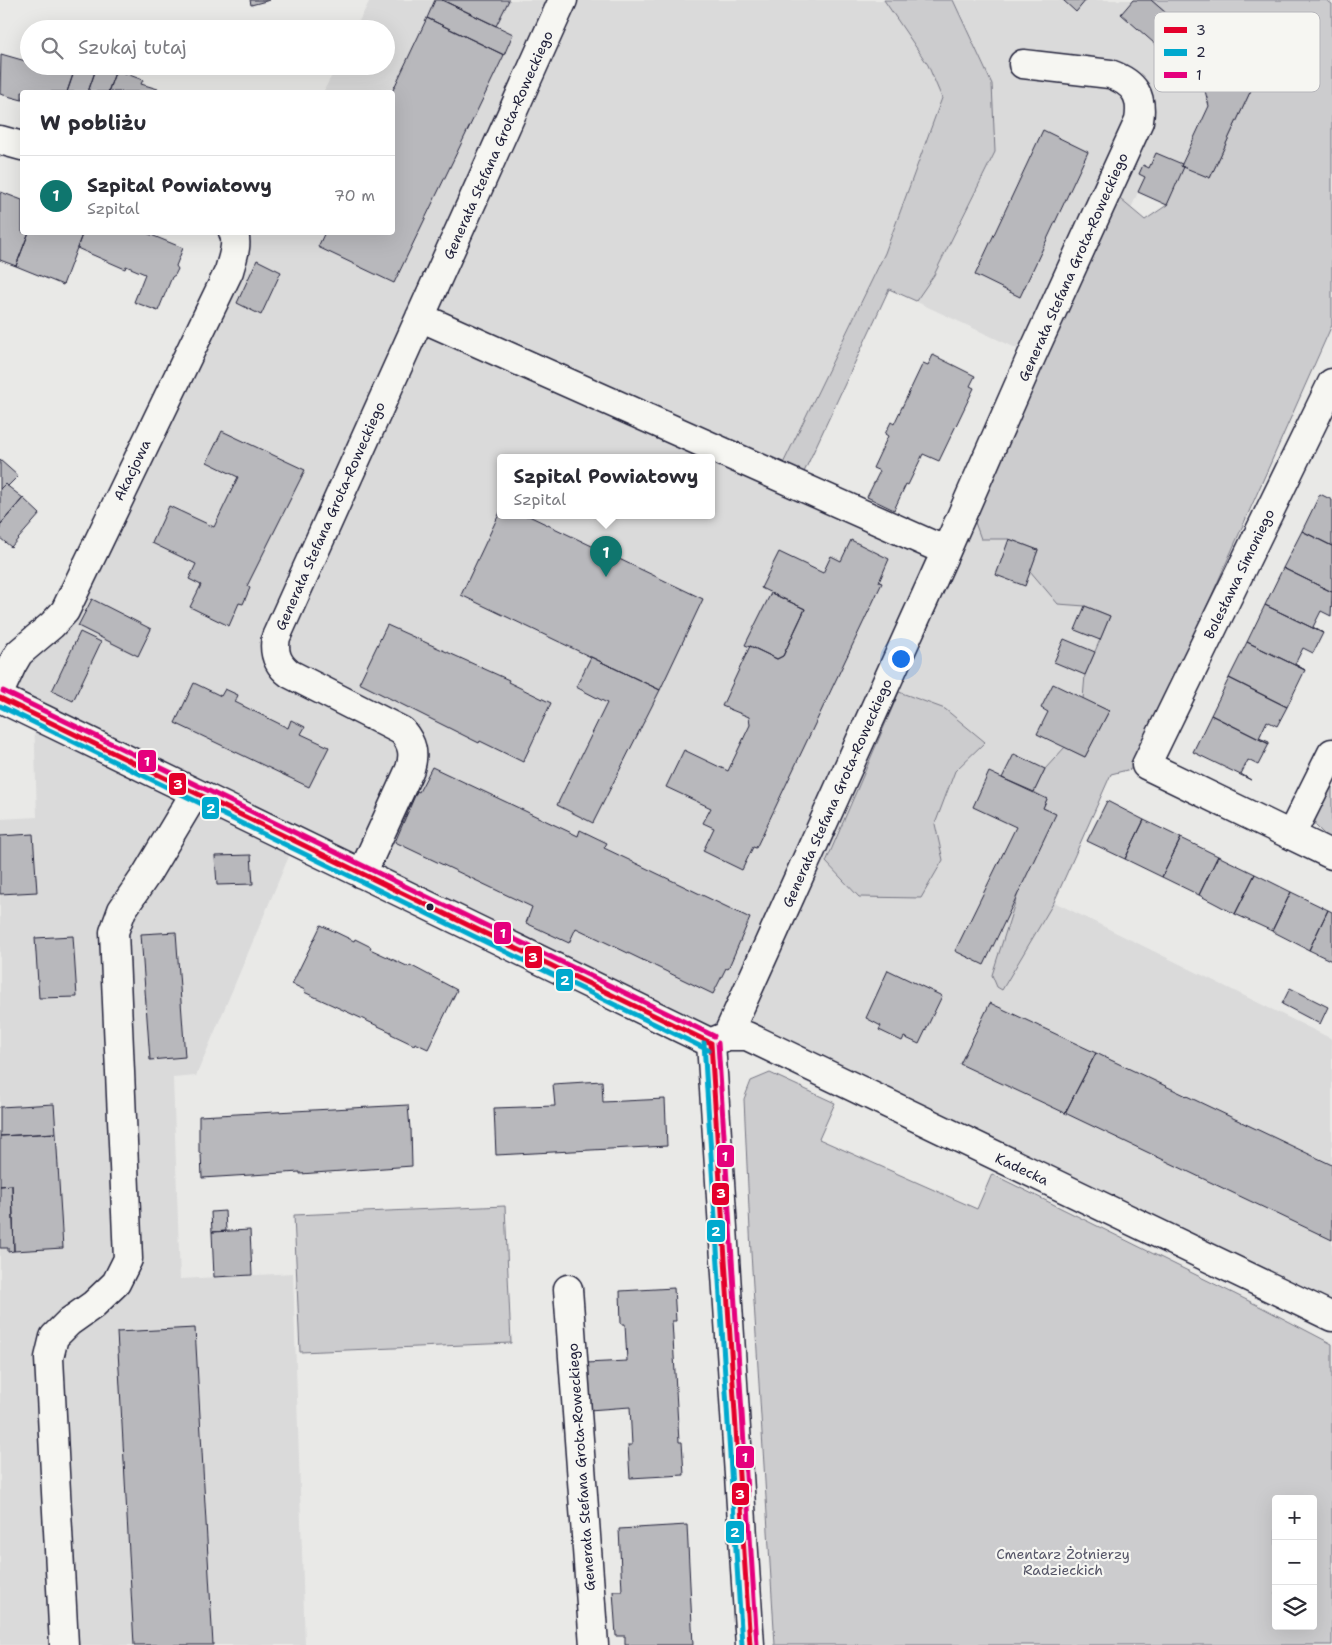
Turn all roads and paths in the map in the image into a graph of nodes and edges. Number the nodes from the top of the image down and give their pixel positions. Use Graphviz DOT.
graph roads {
  1 [pos="563,0"];
  2 [pos="1023,64"];
  3 [pos="0,140"];
  4 [pos="20,145"];
  5 [pos="234,235"];
  6 [pos="420,317"];
  7 [pos="1332,382"];
  8 [pos="946,551"];
  9 [pos="0,691"];
  10 [pos="0,698"];
  11 [pos="1332,754"];
  12 [pos="195,793"];
  13 [pos="1291,835"];
  14 [pos="1332,855"];
  15 [pos="362,874"];
  16 [pos="719,1039"];
  17 [pos="568,1289"];
  18 [pos="1332,1317"];
  19 [pos="64,1645"];
  20 [pos="594,1645"];
  21 [pos="750,1645"];
  1 -- 6 [label="street, Generała Stefana Grota-Roweckiego"];
  2 -- 8 [label="street, Generała Stefana Grota-Roweckiego"];
  3 -- 4 [label="street"];
  5 -- 9 [label="street, Akacjowa"];
  6 -- 8 [label="street"];
  6 -- 15 [label="street, Generała Stefana Grota-Roweckiego"];
  7 -- 13 [label="street, Bolesława Simoniego"];
  8 -- 16 [label="street, Generała Stefana Grota-Roweckiego"];
  10 -- 12 [label="street"];
  11 -- 13 [label="street"];
  12 -- 15 [label="street"];
  12 -- 19 [label="street"];
  13 -- 14 [label="street"];
  15 -- 16 [label="street"];
  16 -- 18 [label="street, Kadecka"];
  16 -- 21 [label="street, Generała Stefana Grota-Roweckiego"];
  17 -- 20 [label="street, Generała Stefana Grota-Roweckiego"];
}
